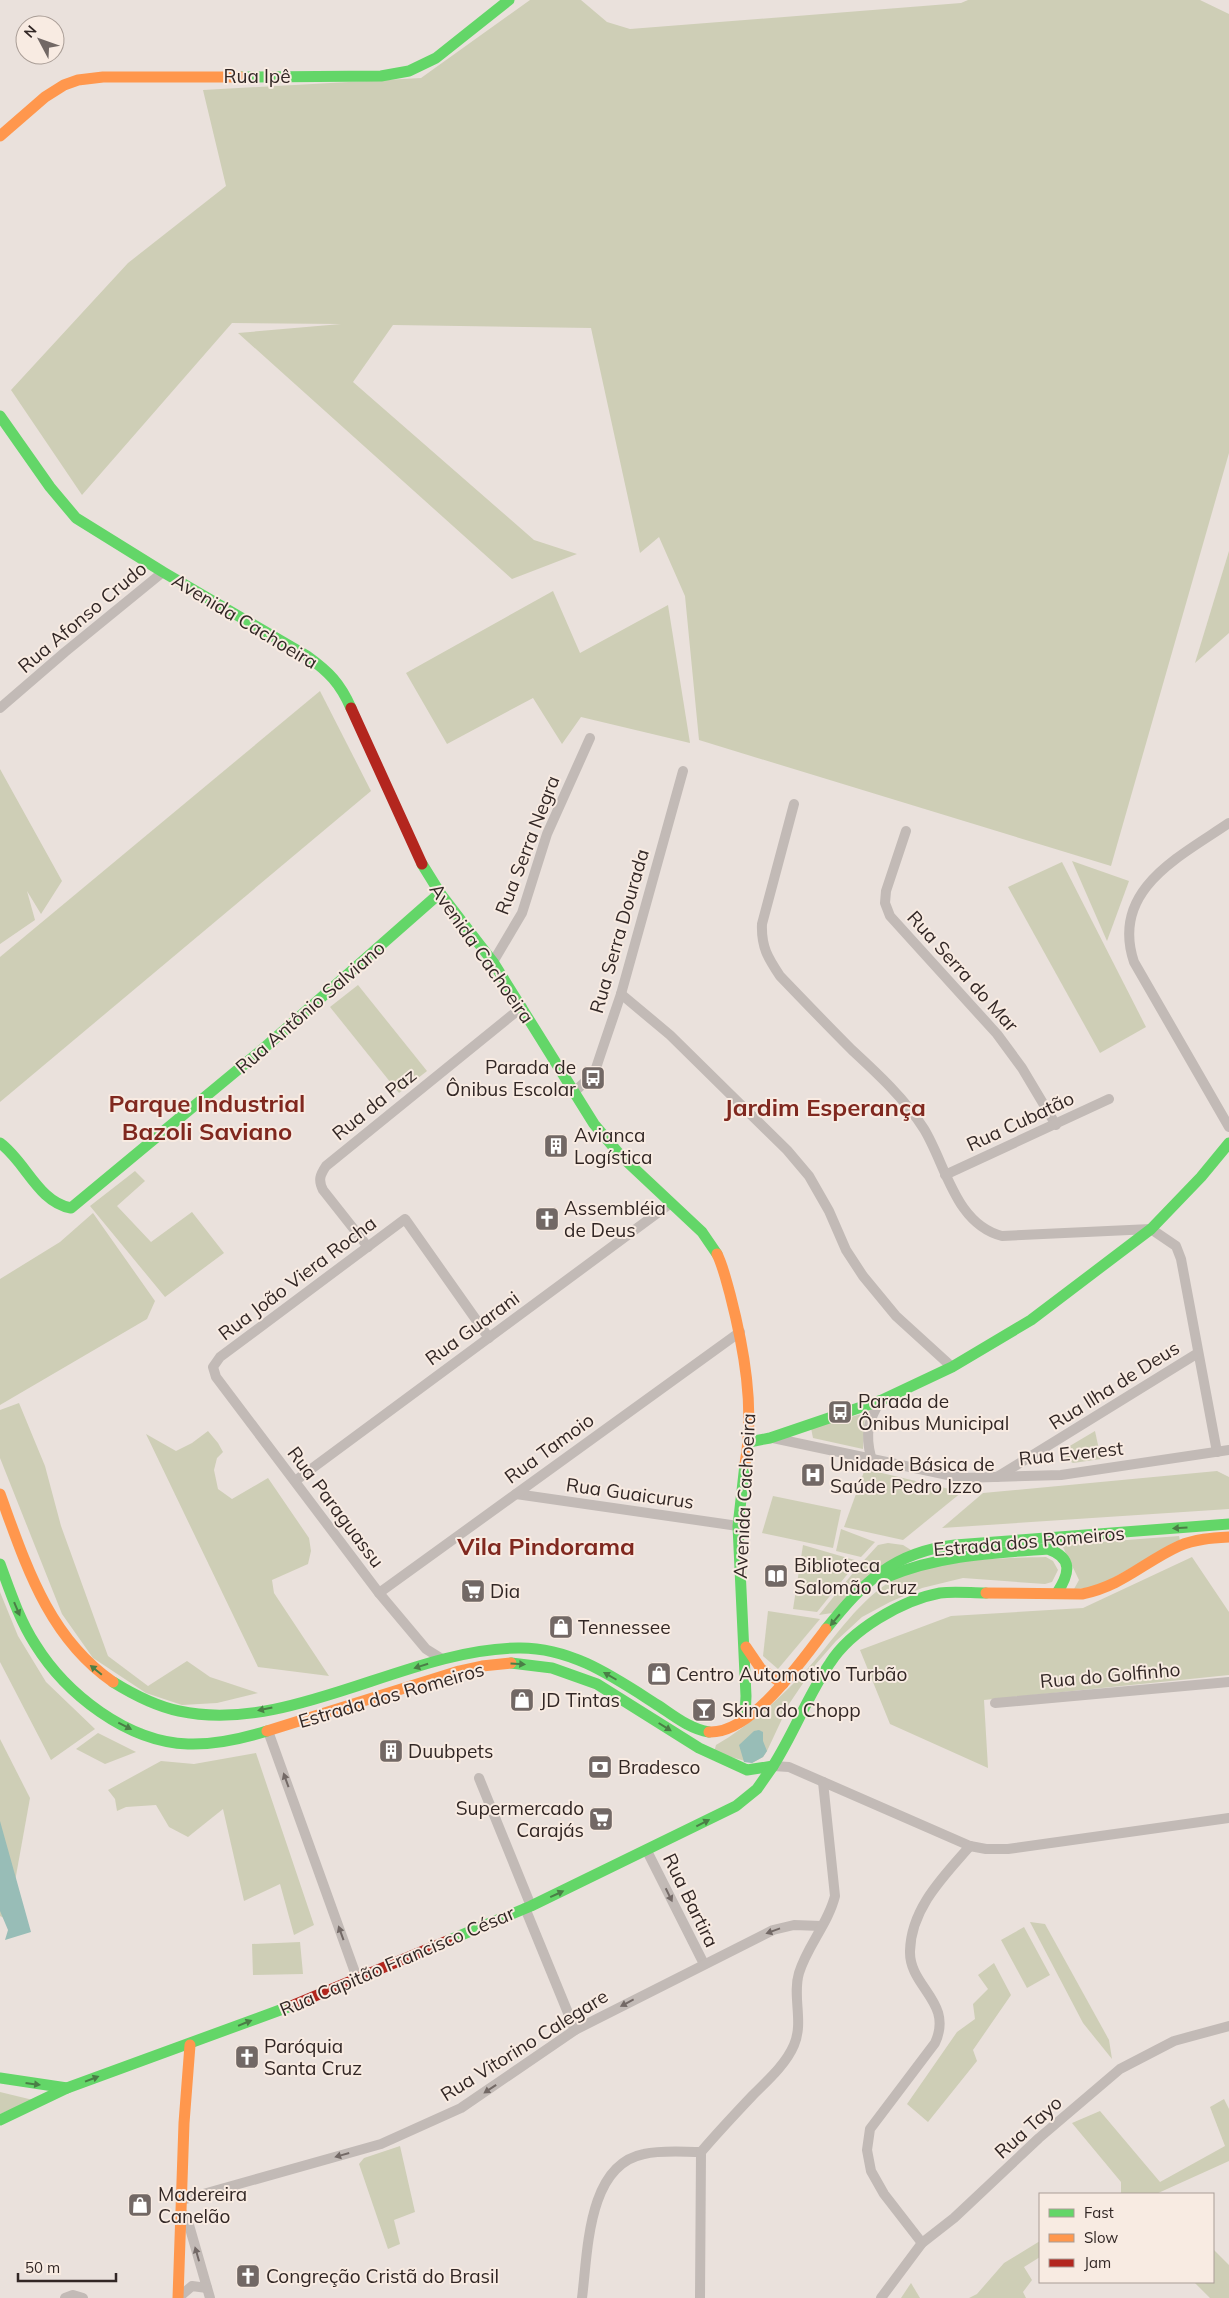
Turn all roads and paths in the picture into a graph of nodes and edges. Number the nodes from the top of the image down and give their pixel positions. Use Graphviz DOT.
graph roads {
  1 [pos="509,0"];
  2 [pos="0,136"];
  3 [pos="0,416"];
  4 [pos="163,572"];
  5 [pos="0,708"];
  6 [pos="590,738"];
  7 [pos="683,771"];
  8 [pos="794,804"];
  9 [pos="1229,823"];
  10 [pos="906,831"];
  11 [pos="440,893"];
  12 [pos="493,962"];
  13 [pos="621,994"];
  14 [pos="522,1007"];
  15 [pos="573,1093"];
  16 [pos="1109,1099"];
  17 [pos="1056,1125"];
  18 [pos="1229,1127"];
  19 [pos="0,1143"];
  20 [pos="1229,1143"];
  21 [pos="945,1175"];
  22 [pos="670,1203"];
  23 [pos="1150,1229"];
  24 [pos="368,1247"];
  25 [pos="740,1332"];
  26 [pos="488,1338"];
  27 [pos="1198,1353"];
  28 [pos="213,1367"];
  29 [pos="952,1367"];
  30 [pos="882,1400"];
  31 [pos="770,1438"];
  32 [pos="749,1442"];
  33 [pos="1229,1450"];
  34 [pos="1217,1452"];
  35 [pos="871,1457"];
  36 [pos="996,1478"];
  37 [pos="295,1481"];
  38 [pos="0,1494"];
  39 [pos="516,1494"];
  40 [pos="1229,1524"];
  41 [pos="738,1526"];
  42 [pos="1229,1537"];
  43 [pos="0,1564"];
  44 [pos="865,1588"];
  45 [pos="379,1593"];
  46 [pos="1057,1593"];
  47 [pos="743,1641"];
  48 [pos="442,1659"];
  49 [pos="1229,1682"];
  50 [pos="783,1684"];
  51 [pos="995,1703"];
  52 [pos="745,1718"];
  53 [pos="268,1731"];
  54 [pos="773,1766"];
  55 [pos="479,1778"];
  56 [pos="823,1782"];
  57 [pos="1229,1818"];
  58 [pos="970,1846"];
  59 [pos="647,1851"];
  60 [pos="528,1907"];
  61 [pos="821,1926"];
  62 [pos="704,1964"];
  63 [pos="357,1978"];
  64 [pos="1229,2026"];
  65 [pos="575,2030"];
  66 [pos="190,2045"];
  67 [pos="0,2078"];
  68 [pos="67,2088"];
  69 [pos="0,2120"];
  70 [pos="701,2152"];
  71 [pos="181,2205"];
  72 [pos="922,2243"];
  73 [pos="208,2293"];
  74 [pos="65,2298"];
  75 [pos="83,2298"];
  76 [pos="178,2298"];
  77 [pos="582,2298"];
  78 [pos="700,2298"];
  79 [pos="881,2298"];
  1 -- 2 [label="street, Rua Ipê"];
  3 -- 4 [label="street, Avenida Cachoeira"];
  4 -- 5 [label="street, Rua Afonso Crudo"];
  4 -- 11 [label="street, Avenida Cachoeira"];
  6 -- 12 [label="street, Rua Serra Negra"];
  7 -- 13 [label="street, Rua Serra Dourada"];
  8 -- 21 [label="street"];
  9 -- 18 [label="street"];
  10 -- 17 [label="street, Rua Serra do Mar"];
  11 -- 12 [label="street, Avenida Cachoeira"];
  11 -- 19 [label="street, Rua Antônio Salviano"];
  12 -- 14 [label="street, Avenida Cachoeira"];
  13 -- 15 [label="street, Rua Serra Dourada"];
  13 -- 29 [label="street"];
  14 -- 15 [label="street, Avenida Cachoeira"];
  14 -- 24 [label="street, Rua da Paz"];
  15 -- 22 [label="street, Avenida Cachoeira"];
  16 -- 17 [label="street, Rua Cubatão"];
  17 -- 21 [label="street, Rua Cubatão"];
  20 -- 23 [label="street"];
  21 -- 23 [label="street"];
  22 -- 25 [label="street, Avenida Cachoeira"];
  22 -- 26 [label="street, Rua Guarani"];
  23 -- 27 [label="street"];
  23 -- 29 [label="street"];
  24 -- 26 [label="street, Rua João Viera Rocha"];
  24 -- 28 [label="street, Rua João Viera Rocha"];
  25 -- 32 [label="street, Avenida Cachoeira"];
  25 -- 39 [label="street, Rua Tamoio"];
  26 -- 37 [label="street, Rua Guarani"];
  27 -- 34 [label="street"];
  27 -- 36 [label="street, Rua Ilha de Deus"];
  28 -- 37 [label="street, Rua Paraguassu"];
  29 -- 30 [label="street"];
  30 -- 31 [label="street"];
  30 -- 35 [label="street"];
  31 -- 32 [label="street"];
  31 -- 35 [label="street, Rua Everest"];
  32 -- 41 [label="street, Avenida Cachoeira"];
  33 -- 34 [label="street, Rua Everest"];
  34 -- 36 [label="street, Rua Everest"];
  35 -- 36 [label="street, Rua Everest"];
  37 -- 45 [label="street, Rua Paraguassu"];
  48 -- 38 [label="street, Estrada dos Romeiros, one-way"];
  39 -- 41 [label="street, Rua Guaicurus"];
  39 -- 45 [label="street, Rua Tamoio"];
  40 -- 44 [label="street, Estrada dos Romeiros, one-way"];
  41 -- 47 [label="street, Avenida Cachoeira"];
  42 -- 46 [label="street"];
  43 -- 53 [label="street, Estrada dos Romeiros, one-way"];
  44 -- 46 [label="street"];
  44 -- 50 [label="street, Estrada dos Romeiros, one-way"];
  45 -- 48 [label="street, Rua Paraguassu"];
  46 -- 54 [label="street"];
  47 -- 50 [label="street, Avenida Cachoeira"];
  47 -- 52 [label="street, Avenida Cachoeira"];
  52 -- 48 [label="street, Estrada dos Romeiros, one-way"];
  49 -- 51 [label="street, Rua do Golfinho"];
  50 -- 52 [label="street, Estrada dos Romeiros"];
  53 -- 54 [label="street, Estrada dos Romeiros, one-way"];
  63 -- 53 [label="street, one-way"];
  54 -- 56 [label="street"];
  59 -- 54 [label="street, Rua Capitão Francisco César, one-way"];
  55 -- 60 [label="street"];
  56 -- 58 [label="street"];
  56 -- 61 [label="street"];
  57 -- 58 [label="street"];
  58 -- 72 [label="street"];
  60 -- 59 [label="street, Rua Capitão Francisco César, one-way"];
  59 -- 62 [label="street, Rua Bartira, one-way"];
  60 -- 63 [label="street, Rua Capitão Francisco César"];
  60 -- 65 [label="street"];
  61 -- 62 [label="street, Rua Vitorino Calegare, one-way"];
  61 -- 70 [label="street"];
  62 -- 65 [label="street, Rua Vitorino Calegare, one-way"];
  66 -- 63 [label="street, Rua Capitão Francisco César, one-way"];
  64 -- 72 [label="street, Rua Tayo"];
  65 -- 71 [label="street, Rua Vitorino Calegare, one-way"];
  68 -- 66 [label="street, Rua Capitão Francisco César, one-way"];
  66 -- 71 [label="street"];
  67 -- 68 [label="street, one-way"];
  68 -- 69 [label="street, Rua Capitão Francisco César"];
  70 -- 77 [label="street"];
  70 -- 78 [label="street"];
  73 -- 71 [label="street, one-way"];
  71 -- 76 [label="street"];
  72 -- 79 [label="street, Rua Tayo"];
  73 -- 76 [label="street"];
  74 -- 75 [label="street"];
}
